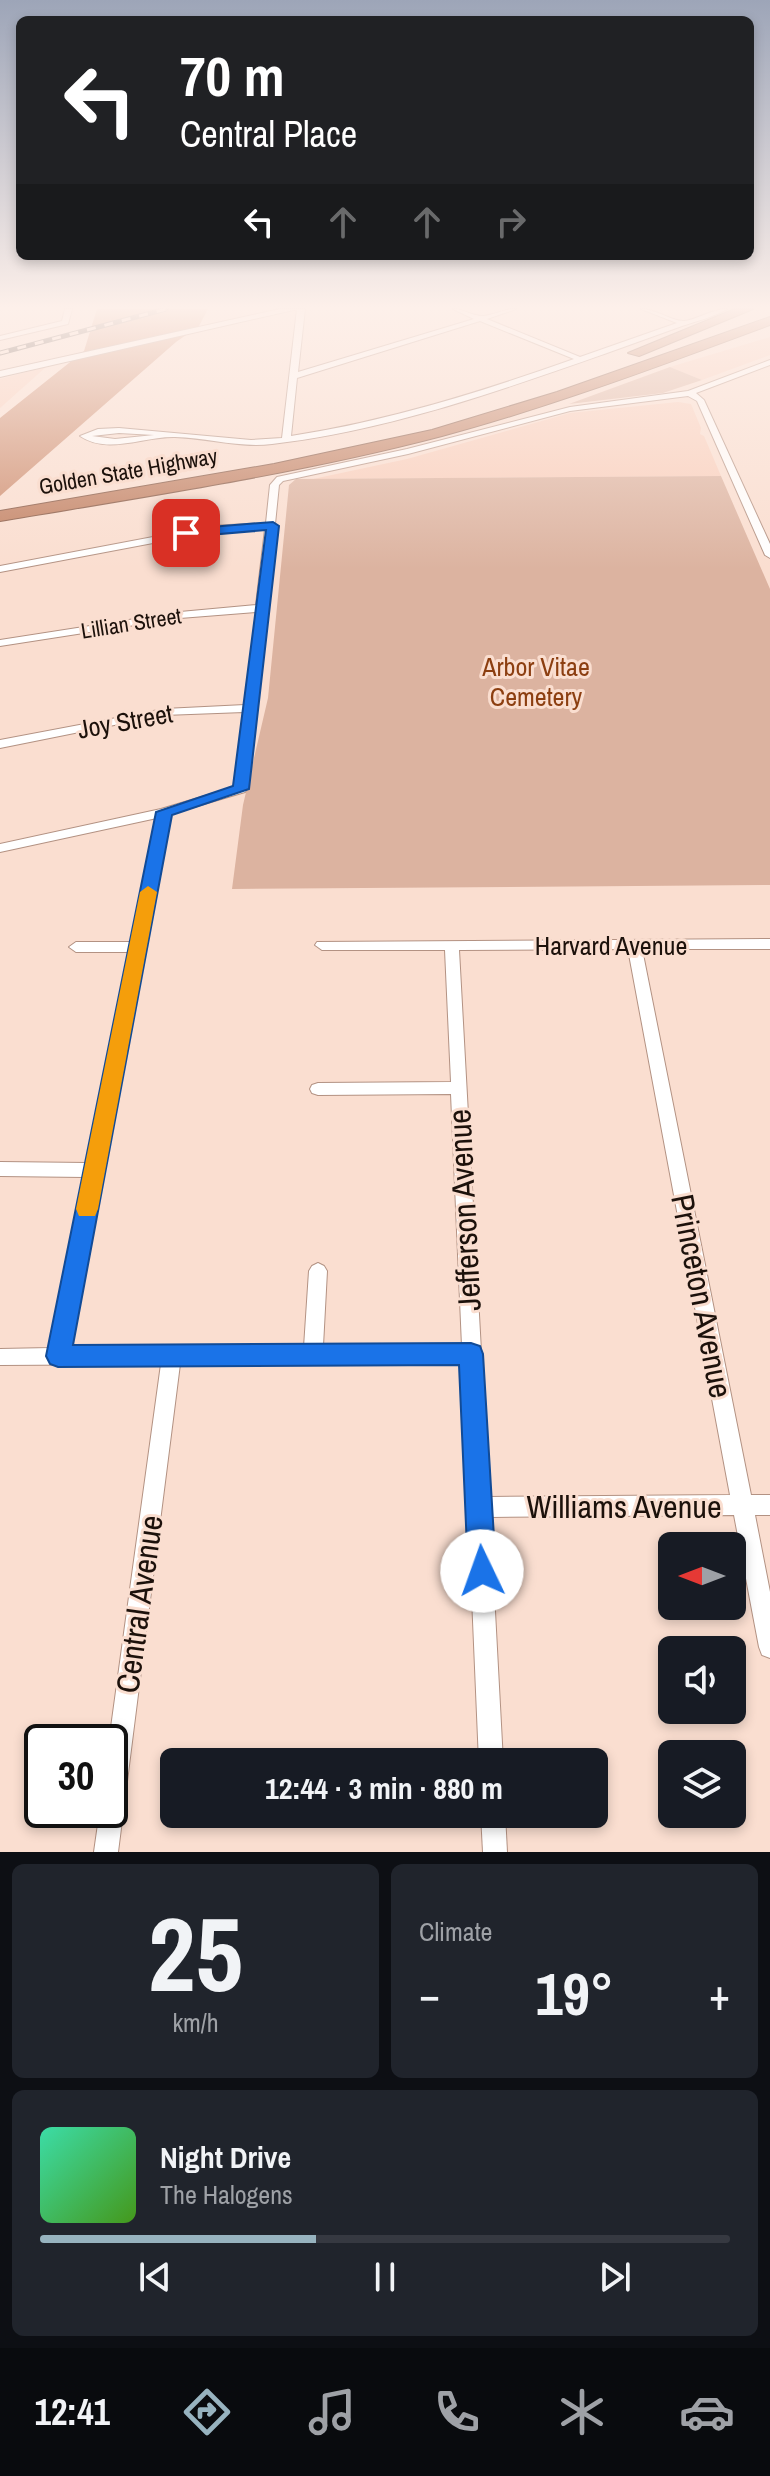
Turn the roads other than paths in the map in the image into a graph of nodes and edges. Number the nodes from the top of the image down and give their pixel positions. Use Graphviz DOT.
graph roads {
  1 [pos="292,395"];
  2 [pos="476,395"];
  3 [pos="494,395"];
  4 [pos="551,395"];
  5 [pos="672,395"];
  6 [pos="693,395"];
  7 [pos="174,434"];
  8 [pos="286,440"];
  9 [pos="37,504"];
  10 [pos="0,505"];
  11 [pos="0,516"];
  12 [pos="273,526"];
  13 [pos="770,555"];
  14 [pos="0,569"];
  15 [pos="263,608"];
  16 [pos="0,643"];
  17 [pos="251,708"];
  18 [pos="0,744"];
  19 [pos="164,812"];
  20 [pos="0,848"];
  21 [pos="770,944"];
  22 [pos="322,945"];
  23 [pos="452,945"];
  24 [pos="634,945"];
  25 [pos="76,947"];
  26 [pos="138,947"];
  27 [pos="459,1088"];
  28 [pos="318,1089"];
  29 [pos="0,1169"];
  30 [pos="94,1170"];
  31 [pos="318,1271"];
  32 [pos="471,1354"];
  33 [pos="313,1355"];
  34 [pos="58,1356"];
  35 [pos="172,1356"];
  36 [pos="0,1357"];
  37 [pos="742,1505"];
  38 [pos="770,1505"];
  39 [pos="479,1507"];
  40 [pos="770,1647"];
  41 [pos="490,1748"];
  42 [pos="494,1828"];
  43 [pos="106,1852"];
  44 [pos="495,1852"];
  1 -- 8 [label="street"];
  2 -- 8 [label="street"];
  3 -- 9 [label="highway, Golden State Highway"];
  4 -- 9 [label="highway, Golden State Highway"];
  5 -- 12 [label="street"];
  6 -- 13 [label="street"];
  7 -- 7 [label="street"];
  7 -- 8 [label="street"];
  9 -- 10 [label="highway, Golden State Highway"];
  9 -- 11 [label="highway, Golden State Highway"];
  12 -- 14 [label="street"];
  12 -- 15 [label="street"];
  15 -- 16 [label="street, Lillian Street"];
  15 -- 17 [label="street"];
  17 -- 18 [label="street, Joy Street"];
  17 -- 19 [label="street"];
  19 -- 20 [label="street"];
  19 -- 26 [label="street"];
  21 -- 24 [label="street, Harvard Avenue"];
  22 -- 23 [label="street, Harvard Avenue"];
  23 -- 24 [label="street, Harvard Avenue"];
  23 -- 27 [label="street, Jefferson Avenue"];
  24 -- 37 [label="street, Princeton Avenue"];
  25 -- 26 [label="street"];
  26 -- 30 [label="street"];
  27 -- 28 [label="street"];
  27 -- 32 [label="street, Jefferson Avenue"];
  29 -- 30 [label="street"];
  30 -- 34 [label="street"];
  31 -- 33 [label="street"];
  32 -- 33 [label="street"];
  32 -- 39 [label="street, Jefferson Avenue"];
  33 -- 35 [label="street"];
  34 -- 35 [label="street"];
  34 -- 36 [label="street"];
  35 -- 43 [label="street, Central Avenue"];
  37 -- 38 [label="street, Williams Avenue"];
  37 -- 39 [label="street, Williams Avenue"];
  37 -- 40 [label="street, Princeton Avenue"];
  39 -- 41 [label="street, Jefferson Avenue"];
  42 -- 44 [label="street"];
}
